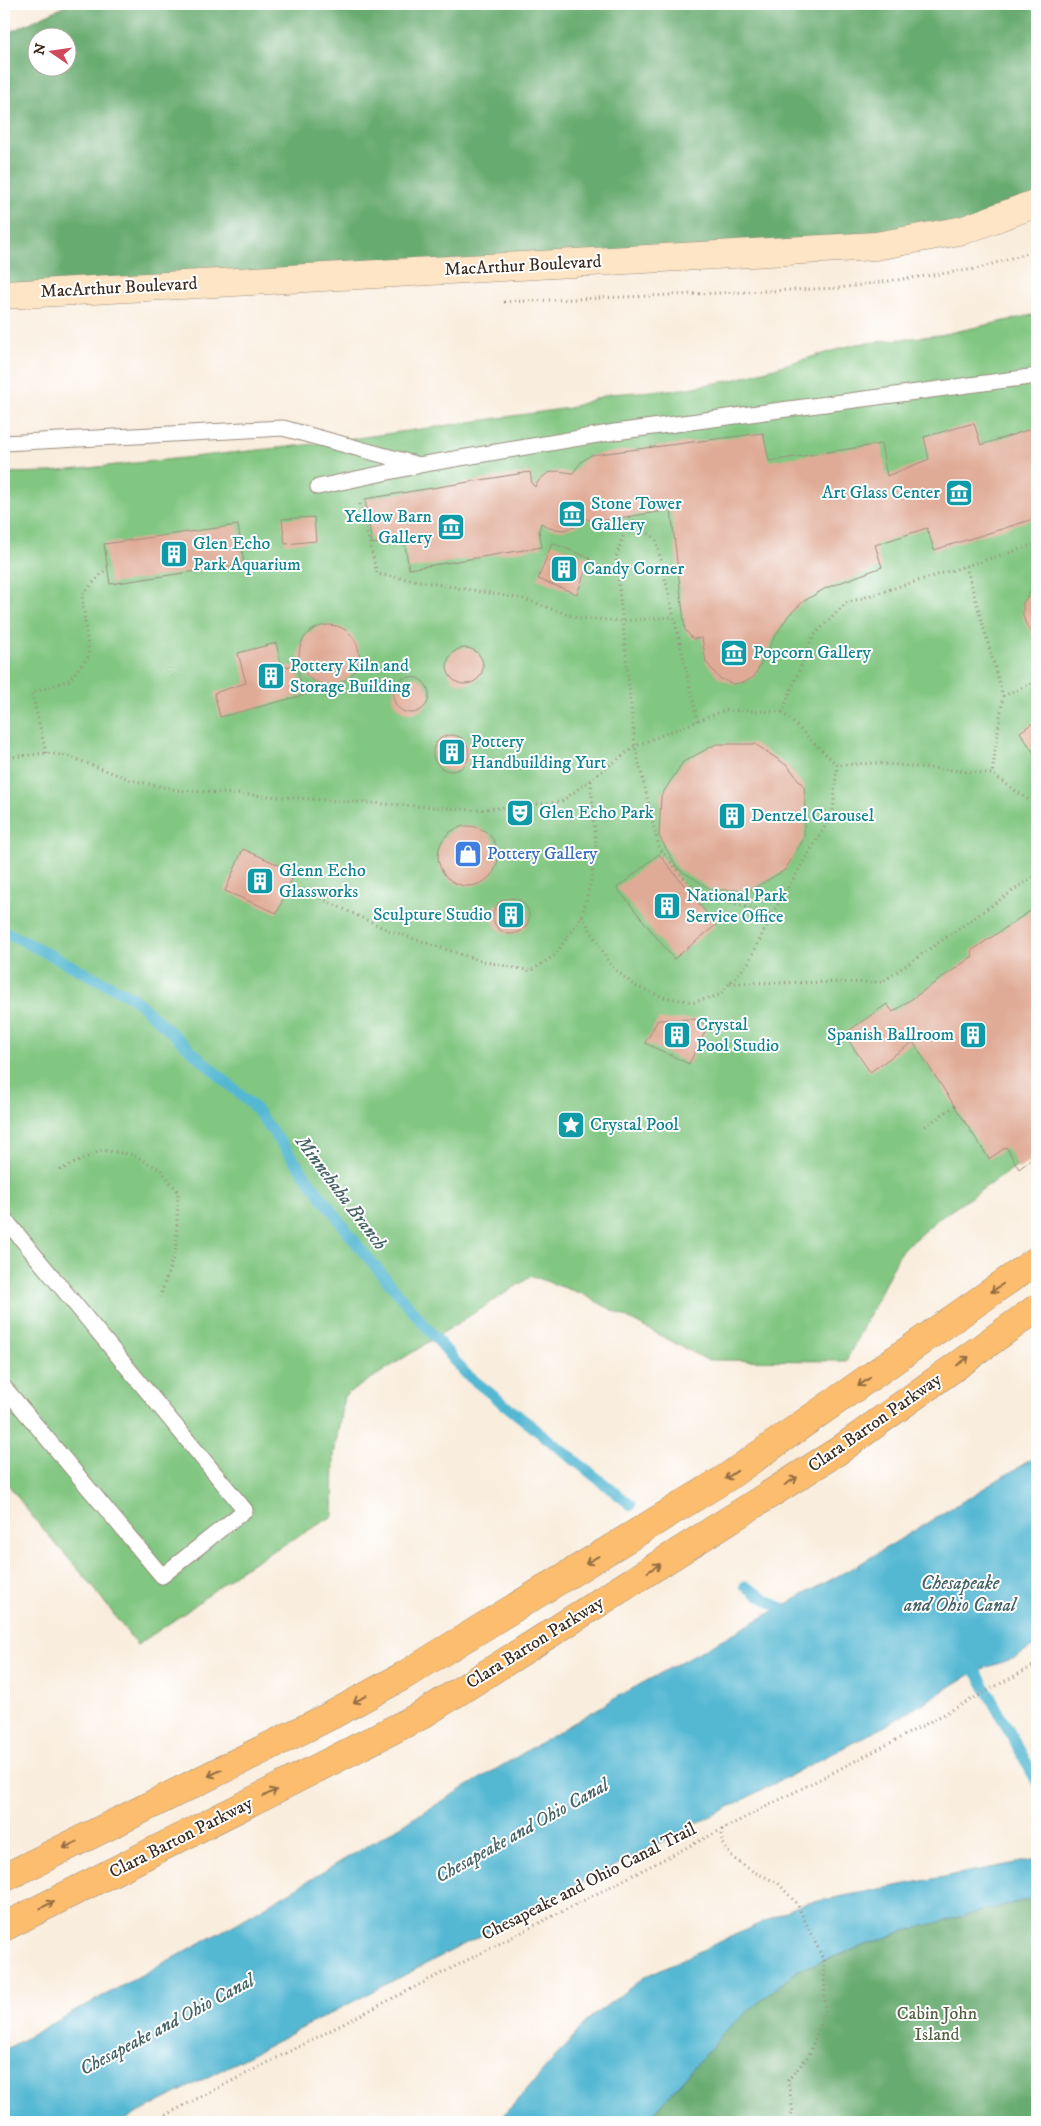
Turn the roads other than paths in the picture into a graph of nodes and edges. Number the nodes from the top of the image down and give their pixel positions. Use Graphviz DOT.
graph roads {
  1 [pos="1037,203"];
  2 [pos="4,294"];
  3 [pos="1037,376"];
  4 [pos="4,443"];
  5 [pos="419,465"];
  6 [pos="318,487"];
  7 [pos="4,1218"];
  8 [pos="1037,1260"];
  9 [pos="1037,1308"];
  10 [pos="4,1387"];
  11 [pos="4,1878"];
  12 [pos="4,1927"];
  1 -- 2 [label="main road, MacArthur Boulevard"];
  3 -- 5 [label="lane"];
  4 -- 5 [label="lane"];
  5 -- 6 [label="lane"];
  7 -- 10 [label="lane"];
  8 -- 11 [label="highway, one-way"];
  12 -- 9 [label="highway, Clara Barton Parkway, one-way"];
}
